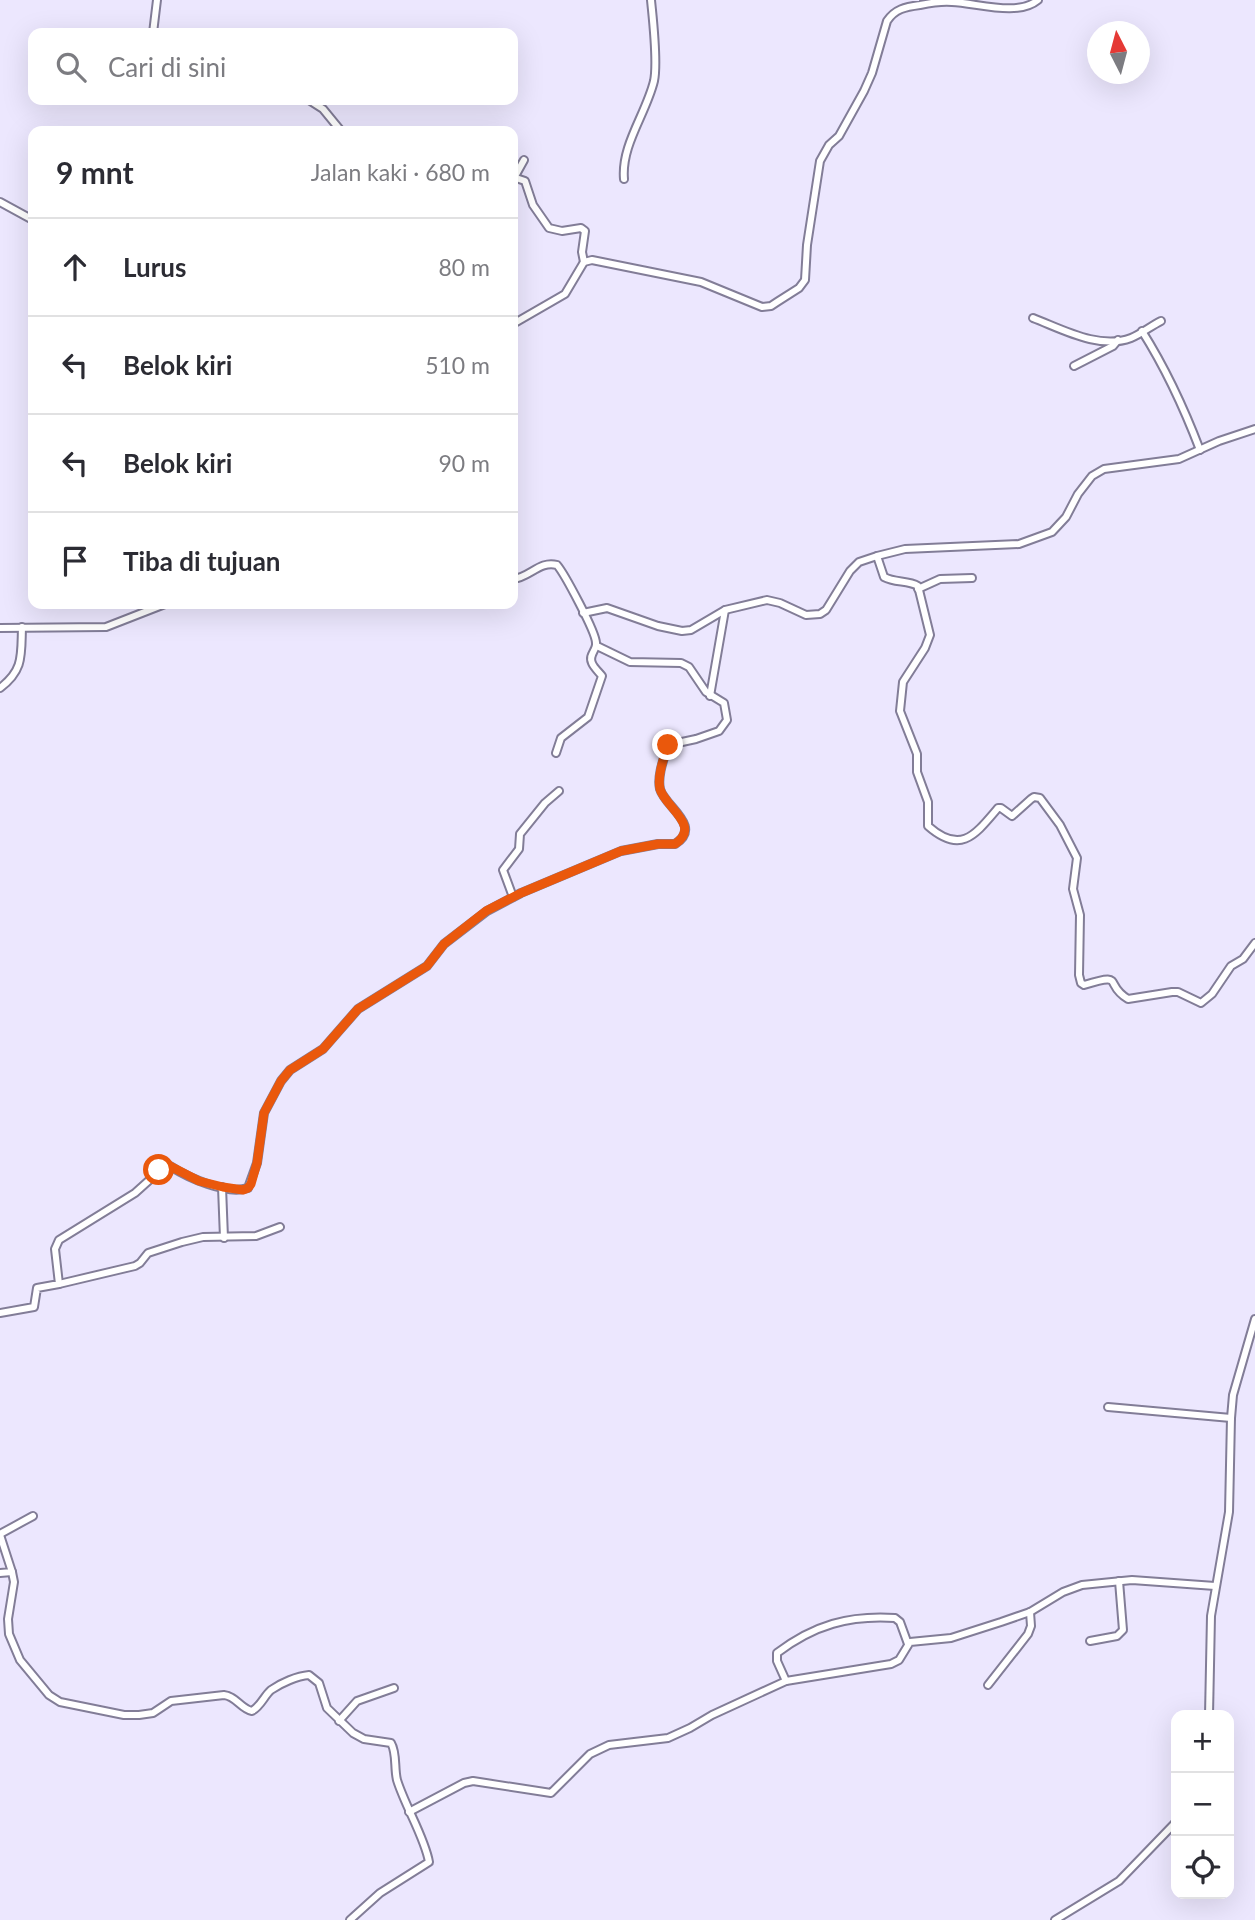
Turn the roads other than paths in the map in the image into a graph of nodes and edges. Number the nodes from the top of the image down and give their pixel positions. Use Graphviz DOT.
graph roads {
  1 [pos="158,0"];
  2 [pos="651,0"];
  3 [pos="1038,0"];
  4 [pos="154,28"];
  5 [pos="317,105"];
  6 [pos="337,126"];
  7 [pos="524,160"];
  8 [pos="518,169"];
  9 [pos="518,179"];
  10 [pos="624,179"];
  11 [pos="0,202"];
  12 [pos="28,217"];
  13 [pos="584,262"];
  14 [pos="1033,318"];
  15 [pos="518,321"];
  16 [pos="1161,321"];
  17 [pos="1142,331"];
  18 [pos="1118,340"];
  19 [pos="1074,366"];
  20 [pos="1255,429"];
  21 [pos="1200,450"];
  22 [pos="877,556"];
  23 [pos="518,578"];
  24 [pos="972,578"];
  25 [pos="918,589"];
  26 [pos="151,609"];
  27 [pos="725,610"];
  28 [pos="583,613"];
  29 [pos="22,627"];
  30 [pos="0,628"];
  31 [pos="597,646"];
  32 [pos="0,688"];
  33 [pos="710,696"];
  34 [pos="556,753"];
  35 [pos="559,791"];
  36 [pos="513,897"];
  37 [pos="1255,943"];
  38 [pos="222,1187"];
  39 [pos="279,1227"];
  40 [pos="224,1238"];
  41 [pos="59,1284"];
  42 [pos="0,1313"];
  43 [pos="1255,1319"];
  44 [pos="1108,1407"];
  45 [pos="1231,1418"];
  46 [pos="33,1516"];
  47 [pos="0,1535"];
  48 [pos="12,1572"];
  49 [pos="0,1573"];
  50 [pos="1119,1581"];
  51 [pos="1215,1586"];
  52 [pos="1030,1612"];
  53 [pos="1090,1641"];
  54 [pos="908,1644"];
  55 [pos="786,1681"];
  56 [pos="988,1685"];
  57 [pos="394,1688"];
  58 [pos="1209,1710"];
  59 [pos="339,1721"];
  60 [pos="409,1812"];
  61 [pos="1171,1827"];
  62 [pos="350,1920"];
  63 [pos="1055,1920"];
  1 -- 4 [label="street"];
  2 -- 10 [label="street"];
  3 -- 13 [label="street"];
  5 -- 6 [label="street"];
  7 -- 8 [label="street"];
  9 -- 13 [label="street"];
  11 -- 12 [label="street"];
  13 -- 15 [label="street"];
  14 -- 18 [label="street"];
  16 -- 17 [label="street"];
  17 -- 18 [label="street"];
  17 -- 21 [label="street"];
  18 -- 19 [label="street"];
  20 -- 21 [label="street"];
  21 -- 22 [label="street"];
  22 -- 25 [label="street"];
  22 -- 27 [label="street"];
  23 -- 28 [label="street"];
  24 -- 25 [label="street"];
  25 -- 37 [label="street"];
  26 -- 29 [label="street"];
  27 -- 28 [label="street"];
  27 -- 33 [label="street"];
  28 -- 31 [label="street"];
  29 -- 30 [label="street"];
  29 -- 32 [label="street"];
  31 -- 33 [label="street"];
  31 -- 34 [label="street"];
  33 -- 36 [label="street"];
  35 -- 36 [label="street"];
  36 -- 38 [label="street"];
  38 -- 40 [label="street"];
  38 -- 41 [label="street"];
  39 -- 40 [label="street"];
  40 -- 41 [label="street"];
  41 -- 42 [label="street"];
  43 -- 45 [label="street"];
  44 -- 45 [label="street"];
  45 -- 51 [label="street"];
  46 -- 47 [label="street"];
  47 -- 48 [label="street"];
  48 -- 49 [label="street"];
  48 -- 59 [label="street"];
  50 -- 51 [label="street"];
  50 -- 52 [label="street"];
  50 -- 53 [label="street"];
  51 -- 58 [label="street"];
  52 -- 54 [label="street"];
  52 -- 56 [label="street"];
  54 -- 55 [label="street"];
  54 -- 55 [label="street"];
  55 -- 60 [label="street"];
  57 -- 59 [label="street"];
  59 -- 60 [label="street"];
  60 -- 62 [label="street"];
  61 -- 63 [label="street"];
}
